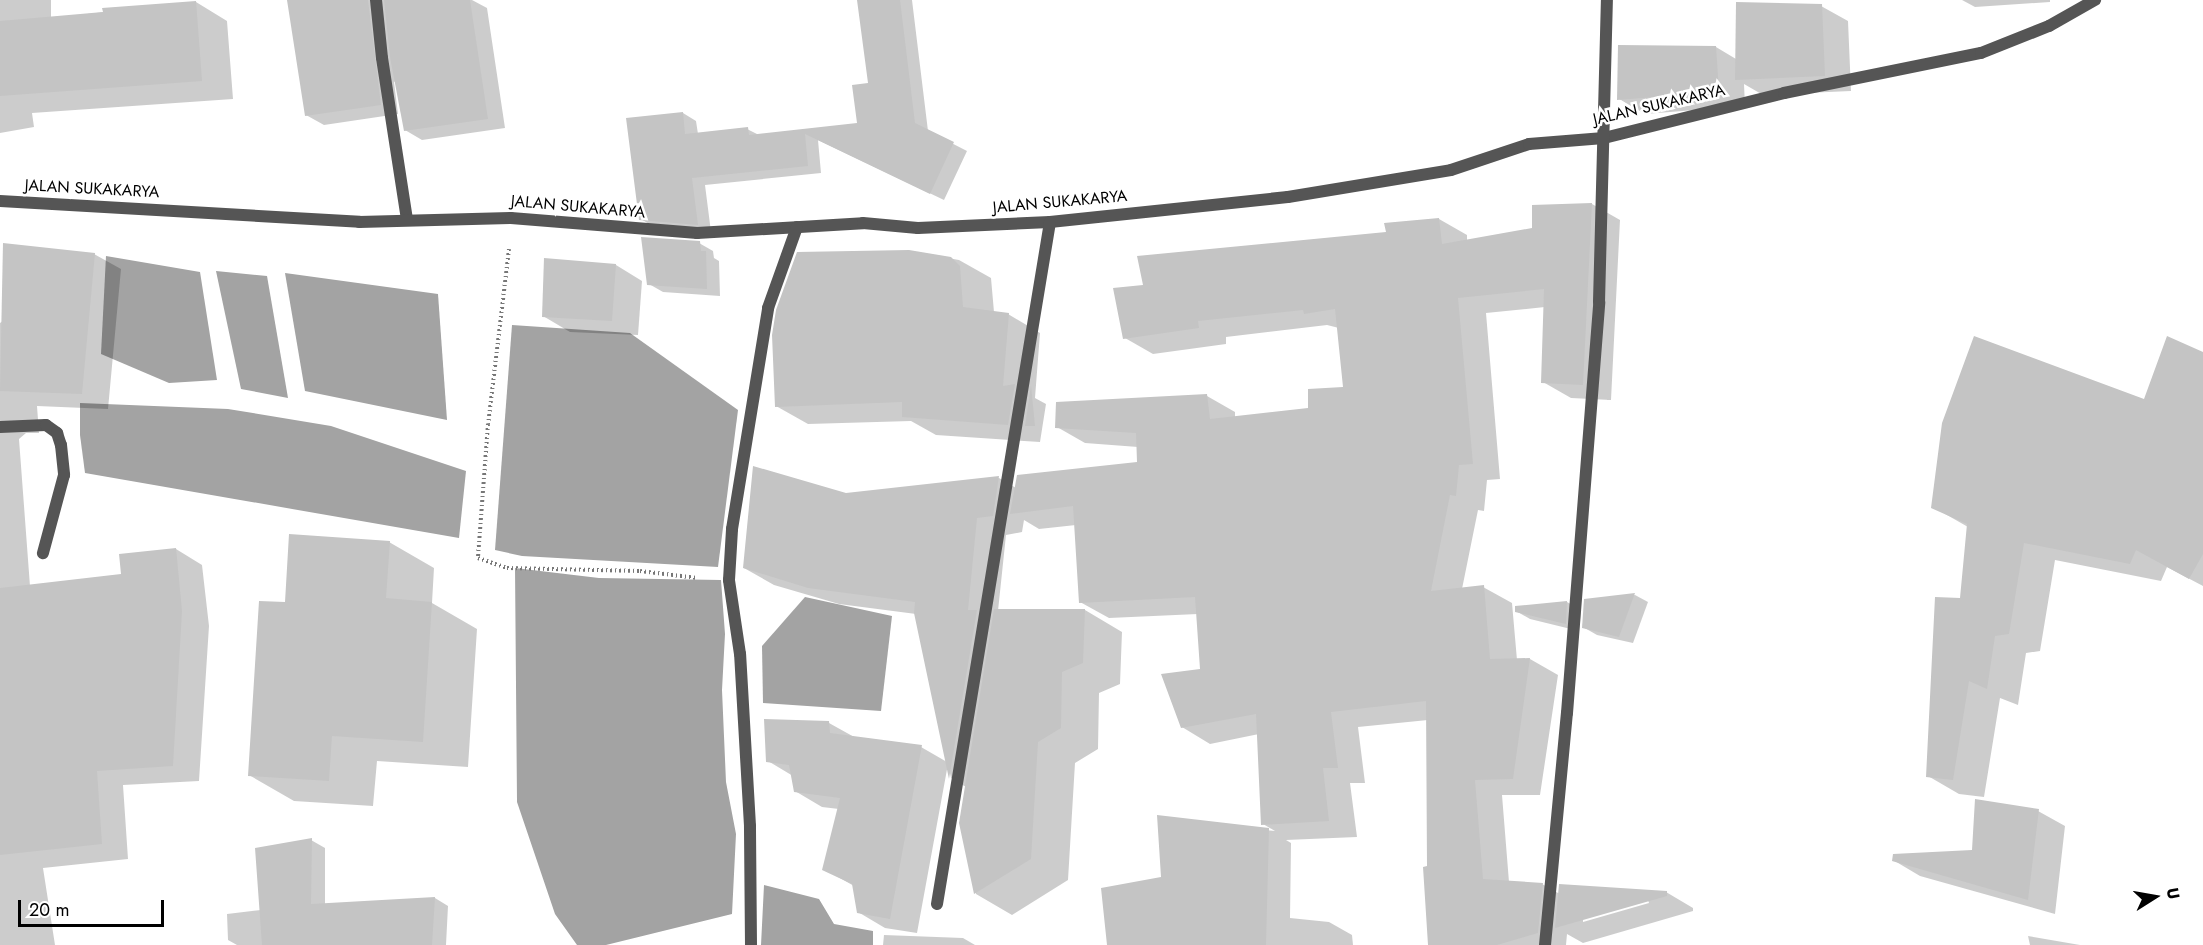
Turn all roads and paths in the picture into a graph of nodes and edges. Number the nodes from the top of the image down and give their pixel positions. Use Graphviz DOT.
graph roads {
  1 [pos="376,0"];
  2 [pos="1607,0"];
  3 [pos="2096,0"];
  4 [pos="1604,138"];
  5 [pos="0,201"];
  6 [pos="511,218"];
  7 [pos="407,219"];
  8 [pos="1050,222"];
  9 [pos="797,227"];
  10 [pos="0,427"];
  11 [pos="43,553"];
  12 [pos="729,580"];
  13 [pos="937,904"];
  14 [pos="751,945"];
  15 [pos="1545,945"];
  1 -- 7 [label="street"];
  2 -- 4 [label="street"];
  3 -- 4 [label="street, JALAN SUKAKARYA"];
  4 -- 8 [label="street, JALAN SUKAKARYA"];
  4 -- 15 [label="street"];
  5 -- 7 [label="street, JALAN SUKAKARYA"];
  6 -- 7 [label="street, JALAN SUKAKARYA"];
  6 -- 9 [label="street, JALAN SUKAKARYA"];
  6 -- 12 [label="path"];
  8 -- 9 [label="street, JALAN SUKAKARYA"];
  8 -- 13 [label="street"];
  9 -- 12 [label="street"];
  10 -- 11 [label="street"];
  12 -- 14 [label="street"];
}
